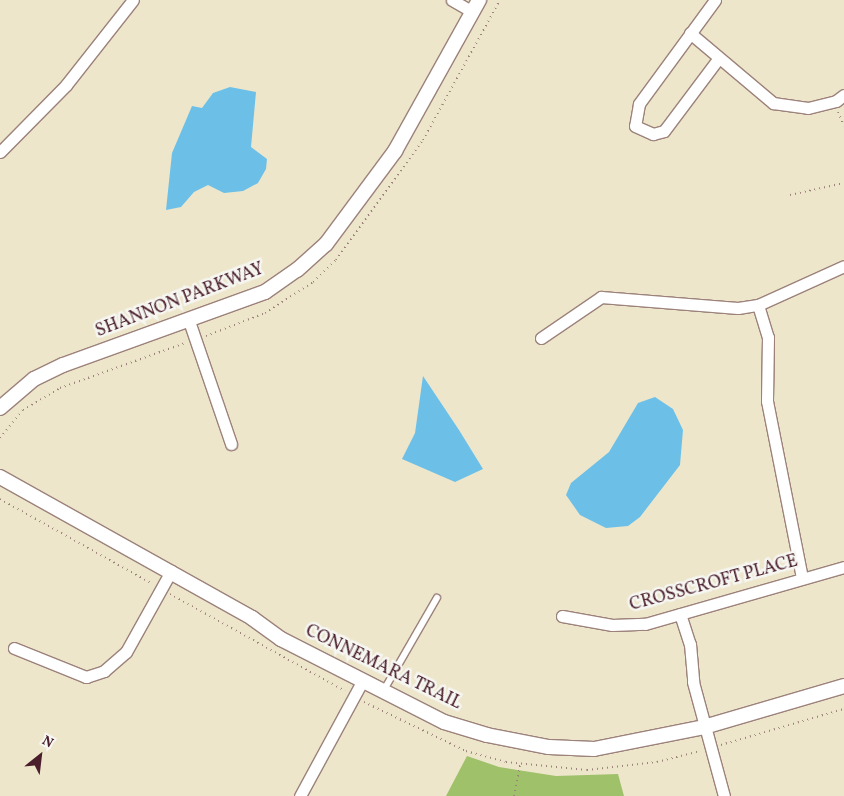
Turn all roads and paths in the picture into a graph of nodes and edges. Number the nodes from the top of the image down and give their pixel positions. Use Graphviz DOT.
graph roads {
  1 [pos="133,0"];
  2 [pos="452,0"];
  3 [pos="500,0"];
  4 [pos="715,0"];
  5 [pos="476,6"];
  6 [pos="690,34"];
  7 [pos="718,59"];
  8 [pos="844,95"];
  9 [pos="834,102"];
  10 [pos="844,126"];
  11 [pos="0,152"];
  12 [pos="844,183"];
  13 [pos="790,195"];
  14 [pos="844,266"];
  15 [pos="758,305"];
  16 [pos="189,321"];
  17 [pos="541,338"];
  18 [pos="196,340"];
  19 [pos="0,408"];
  20 [pos="0,438"];
  21 [pos="231,444"];
  22 [pos="0,477"];
  23 [pos="0,499"];
  24 [pos="844,566"];
  25 [pos="171,572"];
  26 [pos="802,578"];
  27 [pos="161,589"];
  28 [pos="438,598"];
  29 [pos="680,614"];
  30 [pos="562,616"];
  31 [pos="14,648"];
  32 [pos="363,680"];
  33 [pos="844,686"];
  34 [pos="384,690"];
  35 [pos="353,696"];
  36 [pos="844,709"];
  37 [pos="704,727"];
  38 [pos="710,748"];
  39 [pos="520,764"];
  40 [pos="300,796"];
  41 [pos="514,796"];
  42 [pos="724,796"];
  1 -- 11 [label="street"];
  2 -- 5 [label="street"];
  3 -- 18 [label="path"];
  4 -- 6 [label="street"];
  5 -- 16 [label="street, SHANNON PARKWAY"];
  6 -- 7 [label="street"];
  6 -- 7 [label="street"];
  7 -- 9 [label="street"];
  8 -- 9 [label="street"];
  9 -- 10 [label="path"];
  12 -- 13 [label="path"];
  14 -- 15 [label="street"];
  15 -- 17 [label="street"];
  15 -- 26 [label="street"];
  16 -- 18 [label="street"];
  16 -- 19 [label="street, SHANNON PARKWAY"];
  18 -- 20 [label="path"];
  18 -- 21 [label="street"];
  22 -- 25 [label="street, CONNEMARA TRAIL"];
  23 -- 27 [label="path"];
  24 -- 26 [label="street, CROSSCROFT PLACE"];
  25 -- 27 [label="street"];
  25 -- 32 [label="street, CONNEMARA TRAIL"];
  26 -- 29 [label="street, CROSSCROFT PLACE"];
  27 -- 31 [label="street"];
  27 -- 35 [label="path"];
  28 -- 34 [label="lane"];
  29 -- 30 [label="street, CROSSCROFT PLACE"];
  29 -- 37 [label="street"];
  32 -- 34 [label="street, CONNEMARA TRAIL"];
  32 -- 35 [label="street"];
  33 -- 37 [label="street, CONNEMARA TRAIL"];
  34 -- 37 [label="street, CONNEMARA TRAIL"];
  35 -- 39 [label="path"];
  35 -- 40 [label="street"];
  36 -- 38 [label="path"];
  37 -- 38 [label="street"];
  38 -- 39 [label="path"];
  38 -- 42 [label="street"];
  39 -- 41 [label="path"];
}
